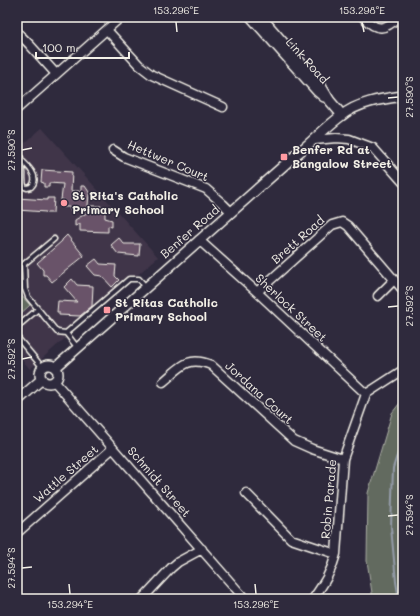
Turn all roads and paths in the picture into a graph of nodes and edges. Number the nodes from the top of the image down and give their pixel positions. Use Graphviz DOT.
graph roads {
  1 [pos="122,17"];
  2 [pos="251,17"];
  3 [pos="261,17"];
  4 [pos="363,17"];
  5 [pos="400,17"];
  6 [pos="107,30"];
  7 [pos="17,32"];
  8 [pos="56,74"];
  9 [pos="403,96"];
  10 [pos="330,101"];
  11 [pos="223,107"];
  12 [pos="17,109"];
  13 [pos="342,115"];
  14 [pos="315,140"];
  15 [pos="113,150"];
  16 [pos="18,157"];
  17 [pos="23,177"];
  18 [pos="17,181"];
  19 [pos="403,182"];
  20 [pos="17,184"];
  21 [pos="24,186"];
  22 [pos="231,212"];
  23 [pos="54,239"];
  24 [pos="199,240"];
  25 [pos="394,280"];
  26 [pos="146,287"];
  27 [pos="403,290"];
  28 [pos="257,292"];
  29 [pos="378,296"];
  30 [pos="38,309"];
  31 [pos="17,327"];
  32 [pos="66,333"];
  33 [pos="17,337"];
  34 [pos="77,347"];
  35 [pos="43,368"];
  36 [pos="55,368"];
  37 [pos="403,370"];
  38 [pos="42,379"];
  39 [pos="54,381"];
  40 [pos="163,382"];
  41 [pos="366,394"];
  42 [pos="17,401"];
  43 [pos="113,448"];
  44 [pos="343,459"];
  45 [pos="246,494"];
  46 [pos="17,533"];
  47 [pos="202,549"];
  48 [pos="336,554"];
  49 [pos="142,599"];
  50 [pos="245,599"];
  51 [pos="313,599"];
  1 -- 6 [label="street"];
  2 -- 10 [label="street, Link Road"];
  3 -- 10 [label="street, Link Road"];
  4 -- 5 [label="street"];
  6 -- 8 [label="street"];
  6 -- 11 [label="street"];
  7 -- 8 [label="street"];
  8 -- 12 [label="street"];
  9 -- 13 [label="street"];
  10 -- 13 [label="street, Link Road"];
  13 -- 14 [label="street, Benfer Road"];
  14 -- 19 [label="street"];
  14 -- 22 [label="street, Benfer Road"];
  15 -- 22 [label="street, Hettwer Court"];
  16 -- 17 [label="lane"];
  16 -- 21 [label="lane"];
  17 -- 18 [label="lane"];
  17 -- 21 [label="lane"];
  20 -- 21 [label="lane"];
  22 -- 24 [label="street, Benfer Road"];
  23 -- 30 [label="lane"];
  24 -- 26 [label="street, Benfer Road"];
  24 -- 28 [label="street, Sherlock Street"];
  25 -- 27 [label="street, Brett Road"];
  25 -- 28 [label="street, Brett Road"];
  25 -- 29 [label="street"];
  26 -- 32 [label="lane"];
  26 -- 34 [label="street, Benfer Road"];
  28 -- 41 [label="street, Sherlock Street"];
  30 -- 31 [label="lane"];
  30 -- 32 [label="lane"];
  32 -- 34 [label="lane"];
  33 -- 35 [label="lane"];
  34 -- 36 [label="street, Benfer Road"];
  35 -- 36 [label="street"];
  35 -- 38 [label="street"];
  36 -- 39 [label="street"];
  37 -- 41 [label="street"];
  38 -- 39 [label="street"];
  38 -- 42 [label="street"];
  39 -- 43 [label="street, Schmidt Street"];
  40 -- 44 [label="street, Jordana Court"];
  41 -- 44 [label="street, Robin Parade"];
  43 -- 46 [label="street, Wattle Street"];
  43 -- 47 [label="street, Schmidt Street"];
  44 -- 48 [label="street, Robin Parade"];
  45 -- 48 [label="street"];
  47 -- 49 [label="street"];
  47 -- 50 [label="street, Schmidt Street"];
  48 -- 51 [label="street, Robin Parade"];
}
